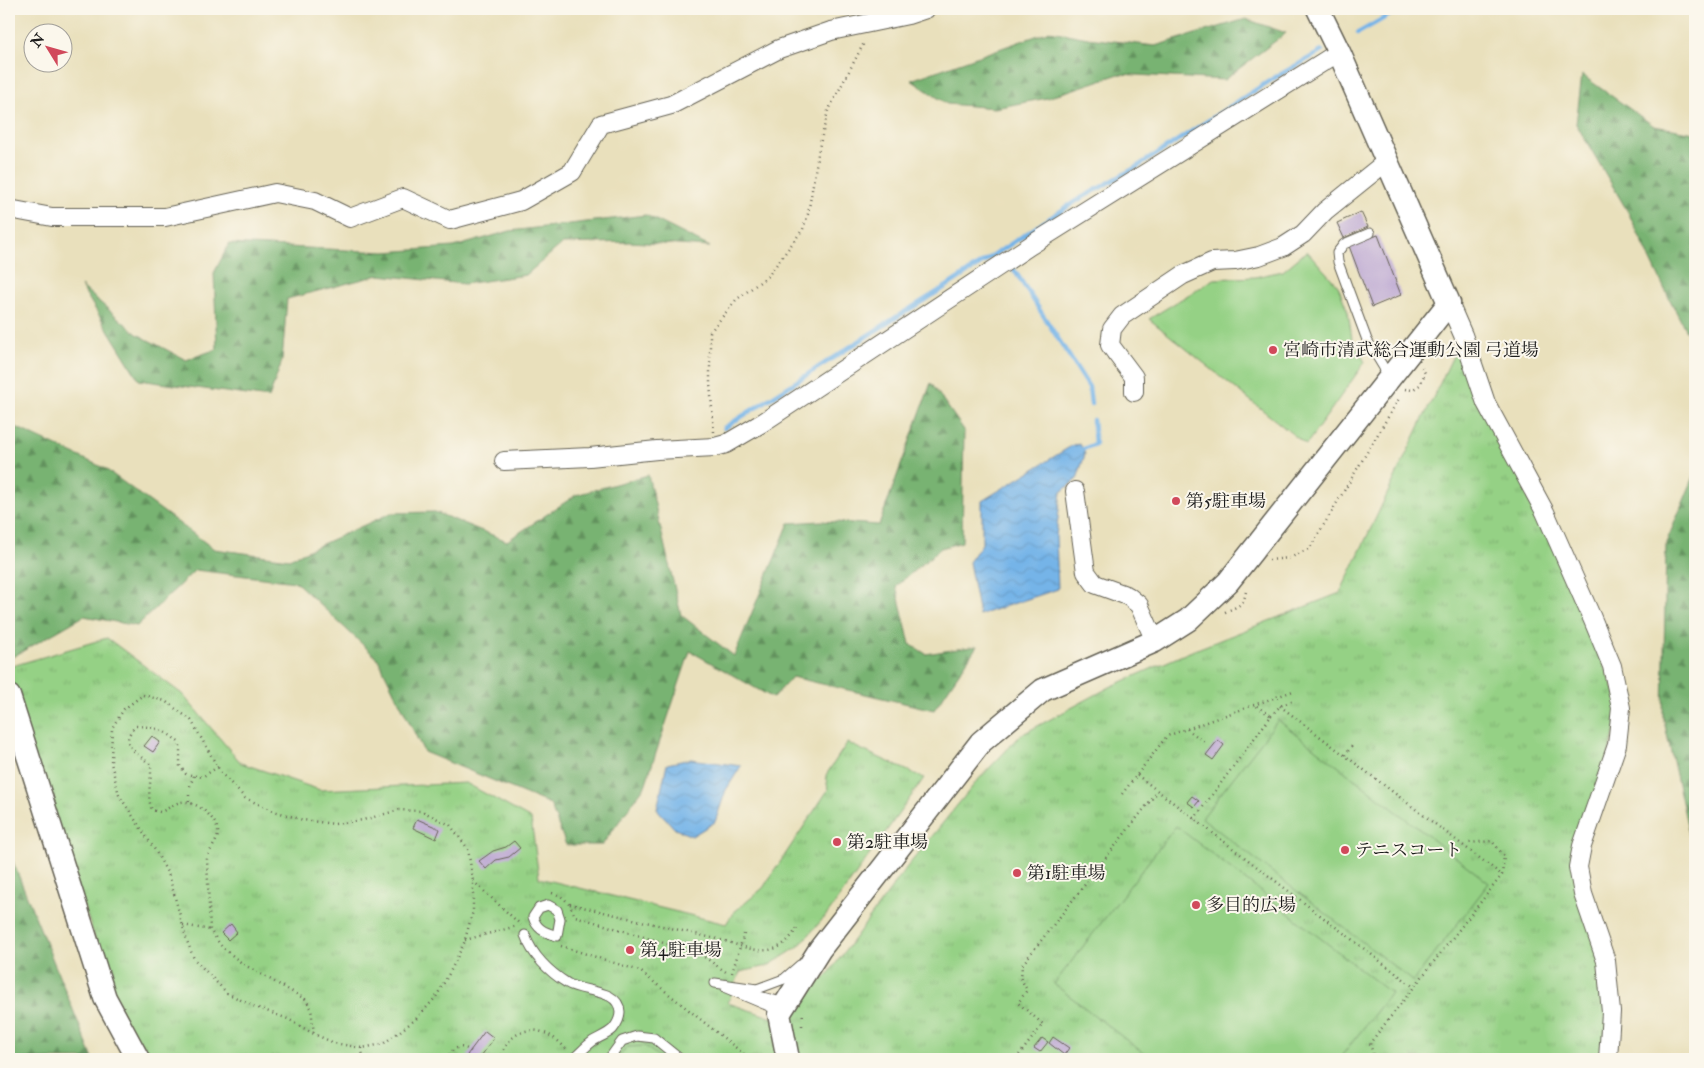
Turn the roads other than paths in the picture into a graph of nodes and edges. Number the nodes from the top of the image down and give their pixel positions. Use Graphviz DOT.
graph roads {
  1 [pos="926,9"];
  2 [pos="1318,9"];
  3 [pos="1339,52"];
  4 [pos="1387,161"];
  5 [pos="9,210"];
  6 [pos="1370,233"];
  7 [pos="1449,303"];
  8 [pos="1397,384"];
  9 [pos="1134,392"];
  10 [pos="504,460"];
  11 [pos="1075,492"];
  12 [pos="1154,641"];
  13 [pos="9,696"];
  14 [pos="525,935"];
  15 [pos="820,949"];
  16 [pos="782,1009"];
  17 [pos="572,1057"];
  18 [pos="138,1059"];
  19 [pos="609,1059"];
  20 [pos="680,1059"];
  21 [pos="788,1059"];
  22 [pos="1608,1059"];
  1 -- 5 [label="street"];
  2 -- 3 [label="street"];
  3 -- 4 [label="street"];
  3 -- 10 [label="street"];
  4 -- 7 [label="street"];
  4 -- 9 [label="street"];
  6 -- 8 [label="lane"];
  7 -- 8 [label="street"];
  7 -- 22 [label="street"];
  8 -- 12 [label="street"];
  11 -- 12 [label="street"];
  12 -- 15 [label="street"];
  13 -- 18 [label="street"];
  14 -- 17 [label="lane"];
  15 -- 16 [label="street"];
  15 -- 16 [label="lane"];
  16 -- 21 [label="street"];
  19 -- 20 [label="lane"];
}
